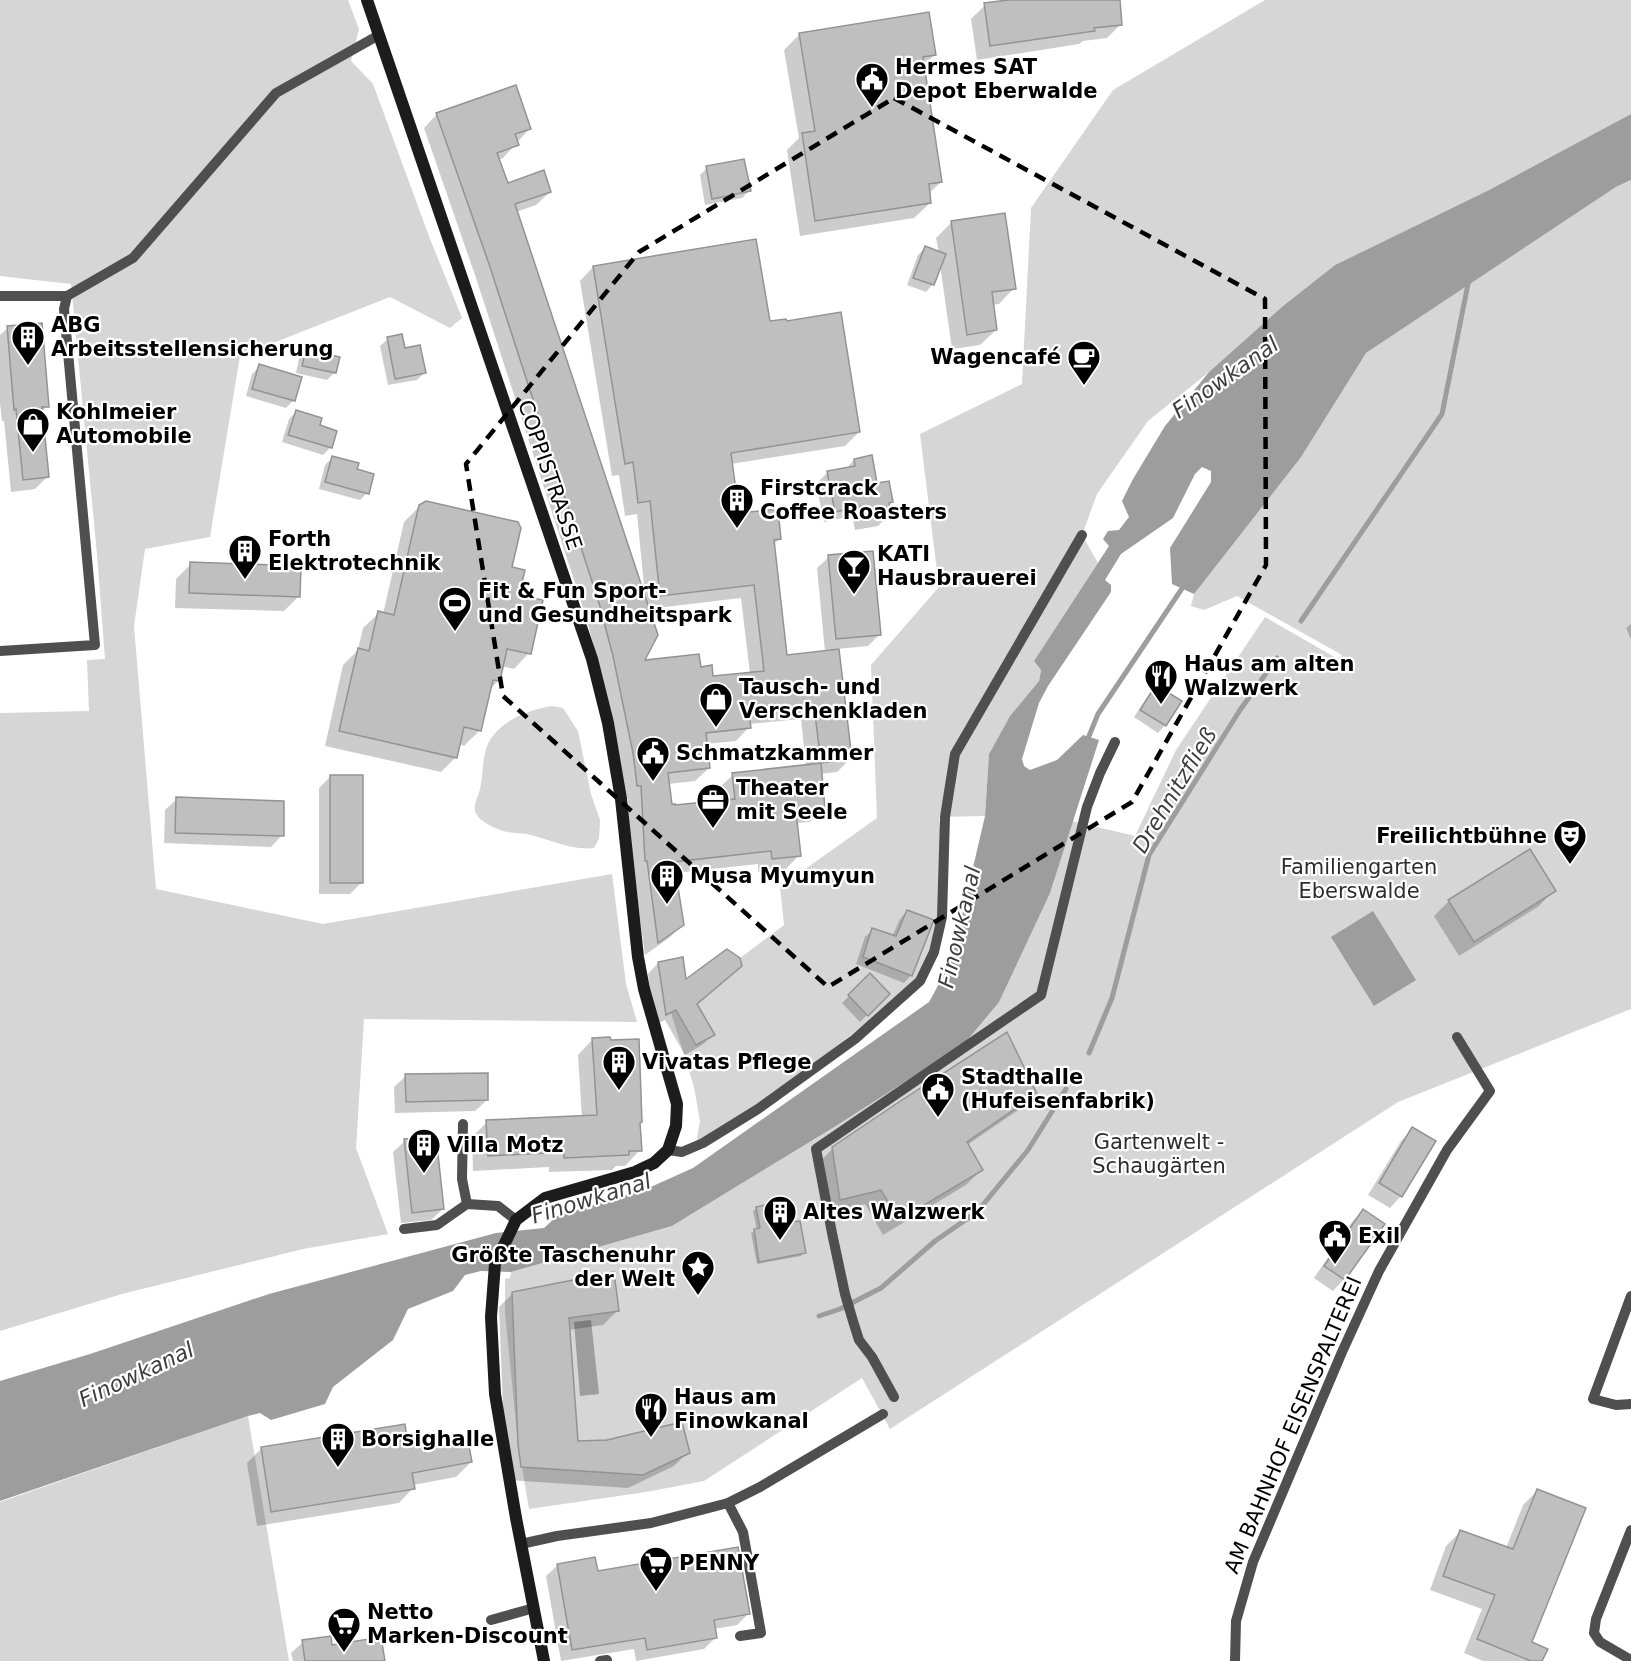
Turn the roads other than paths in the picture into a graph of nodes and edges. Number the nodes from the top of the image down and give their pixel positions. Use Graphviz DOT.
graph roads {
  1 [pos="367,0"];
  2 [pos="379,35"];
  3 [pos="0,296"];
  4 [pos="66,297"];
  5 [pos="1082,535"];
  6 [pos="0,651"];
  7 [pos="1116,742"];
  8 [pos="1457,1037"];
  9 [pos="463,1124"];
  10 [pos="668,1150"];
  11 [pos="467,1204"];
  12 [pos="516,1220"];
  13 [pos="404,1229"];
  14 [pos="1631,1296"];
  15 [pos="894,1397"];
  16 [pos="1631,1404"];
  17 [pos="883,1414"];
  18 [pos="729,1503"];
  19 [pos="1631,1530"];
  20 [pos="521,1544"];
  21 [pos="534,1608"];
  22 [pos="491,1620"];
  23 [pos="740,1636"];
  24 [pos="1631,1660"];
  25 [pos="544,1661"];
  26 [pos="1235,1661"];
  1 -- 2 [label="main road, COPPISTRASSE"];
  2 -- 4 [label="lane"];
  2 -- 10 [label="main road, COPPISTRASSE"];
  3 -- 4 [label="lane"];
  4 -- 6 [label="lane"];
  5 -- 10 [label="lane"];
  7 -- 15 [label="lane"];
  8 -- 26 [label="lane, AM BAHNHOF EISENSPALTEREI"];
  9 -- 11 [label="lane"];
  10 -- 12 [label="main road"];
  11 -- 12 [label="lane"];
  11 -- 13 [label="lane"];
  12 -- 20 [label="main road"];
  14 -- 16 [label="lane"];
  17 -- 18 [label="lane"];
  18 -- 20 [label="lane"];
  18 -- 23 [label="lane"];
  19 -- 24 [label="lane"];
  20 -- 21 [label="main road"];
  21 -- 22 [label="lane"];
  21 -- 25 [label="main road"];
}
